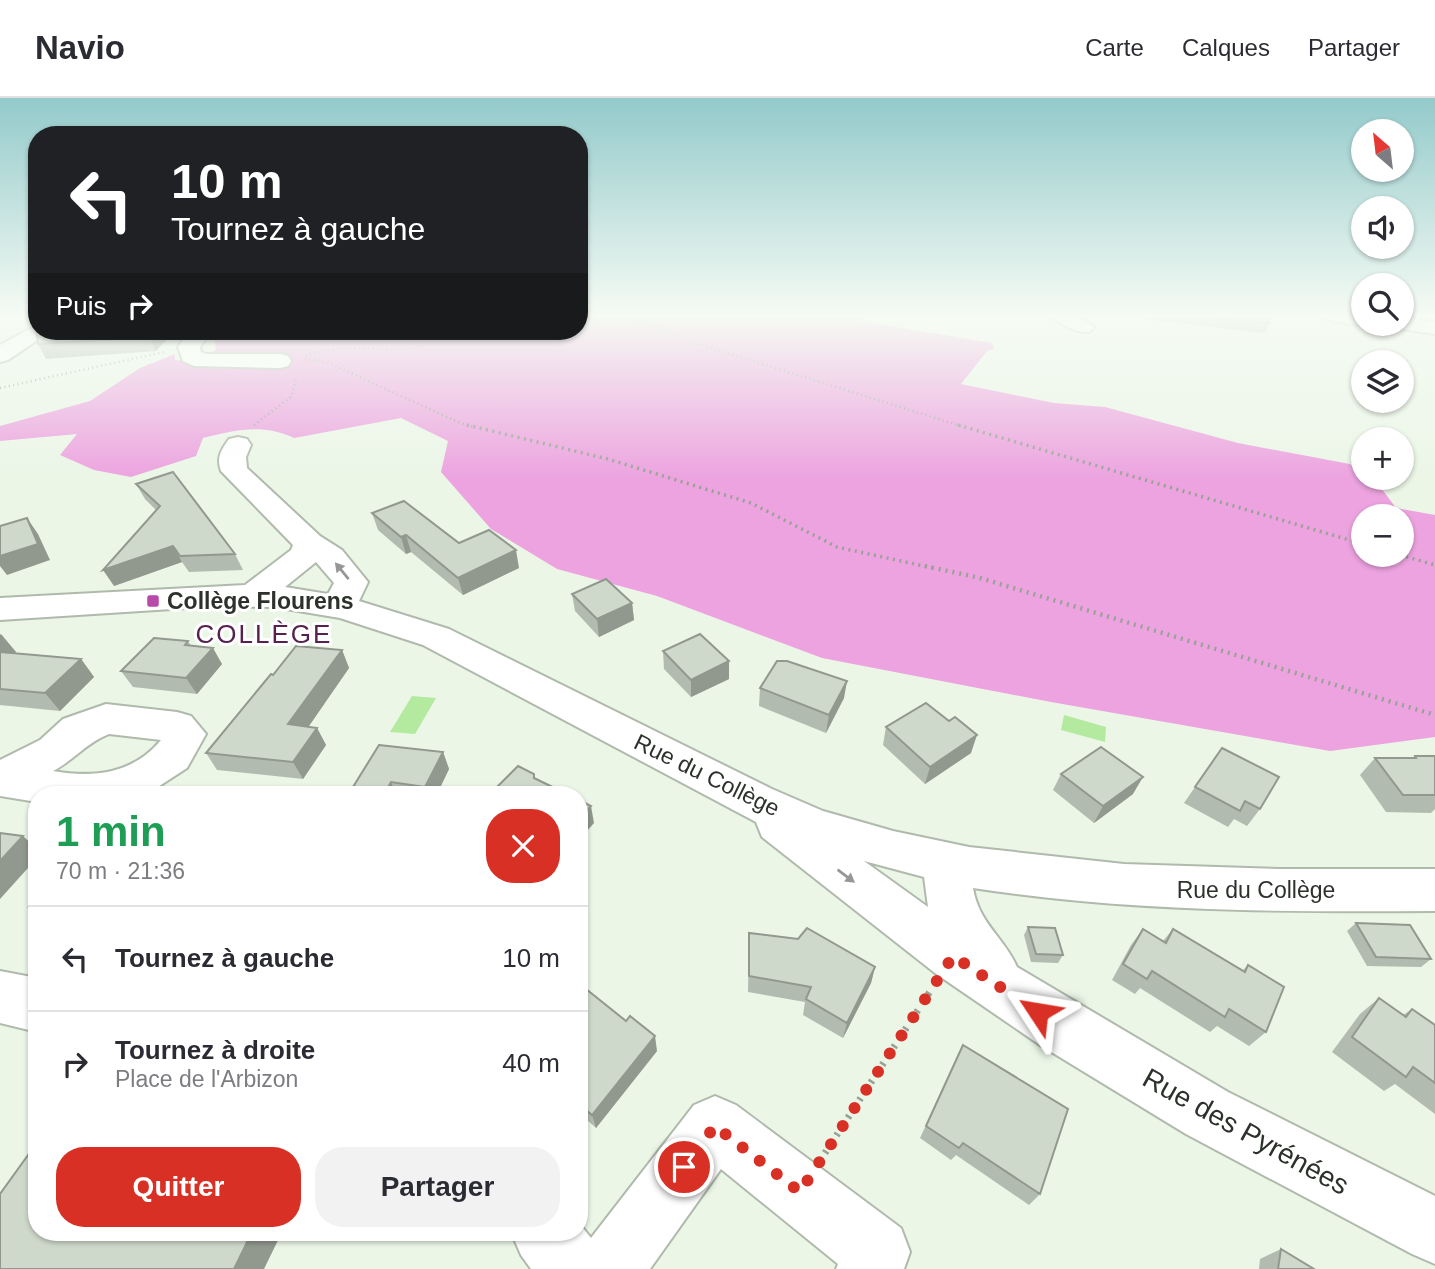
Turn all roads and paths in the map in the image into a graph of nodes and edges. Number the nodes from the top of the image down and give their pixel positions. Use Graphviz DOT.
graph roads {
  1 [pos="73,370"];
  2 [pos="291,370"];
  3 [pos="344,370"];
  4 [pos="780,370"];
  5 [pos="0,388"];
  6 [pos="238,445"];
  7 [pos="1351,540"];
  8 [pos="309,543"];
  9 [pos="1414,559"];
  10 [pos="1435,565"];
  11 [pos="253,595"];
  12 [pos="336,607"];
  13 [pos="0,609"];
  14 [pos="1435,715"];
  15 [pos="733,790"];
  16 [pos="892,850"];
  17 [pos="947,863"];
  18 [pos="1435,890"];
  19 [pos="910,925"];
  20 [pos="953,956"];
  21 [pos="0,997"];
  22 [pos="28,1003"];
  23 [pos="1060,1025"];
  24 [pos="800,1192"];
  25 [pos="1435,1231"];
  26 [pos="551,1241"];
  27 [pos="573,1269"];
  28 [pos="609,1269"];
  29 [pos="870,1269"];
  1 -- 5 [label="path"];
  2 -- 6 [label="path"];
  3 -- 14 [label="path"];
  4 -- 7 [label="path"];
  6 -- 8 [label="street"];
  8 -- 11 [label="street"];
  12 -- 8 [label="street, one-way"];
  9 -- 10 [label="path"];
  11 -- 12 [label="street, Rue du Collège"];
  11 -- 13 [label="street, Rue du Collège"];
  12 -- 15 [label="street, Rue du Collège"];
  15 -- 16 [label="street, Rue du Collège"];
  15 -- 19 [label="street, Rue des Pyrénées, one-way"];
  16 -- 17 [label="street, Rue du Collège"];
  16 -- 19 [label="street, Rue des Pyrénées"];
  17 -- 18 [label="street, Rue du Collège"];
  17 -- 23 [label="street, Rue des Pyrénées"];
  19 -- 20 [label="street, Rue des Pyrénées"];
  20 -- 23 [label="street, Rue des Pyrénées"];
  20 -- 24 [label="path"];
  21 -- 22 [label="street"];
  23 -- 25 [label="street, Rue des Pyrénées"];
  24 -- 28 [label="street"];
  24 -- 29 [label="street"];
  26 -- 27 [label="street"];
}
